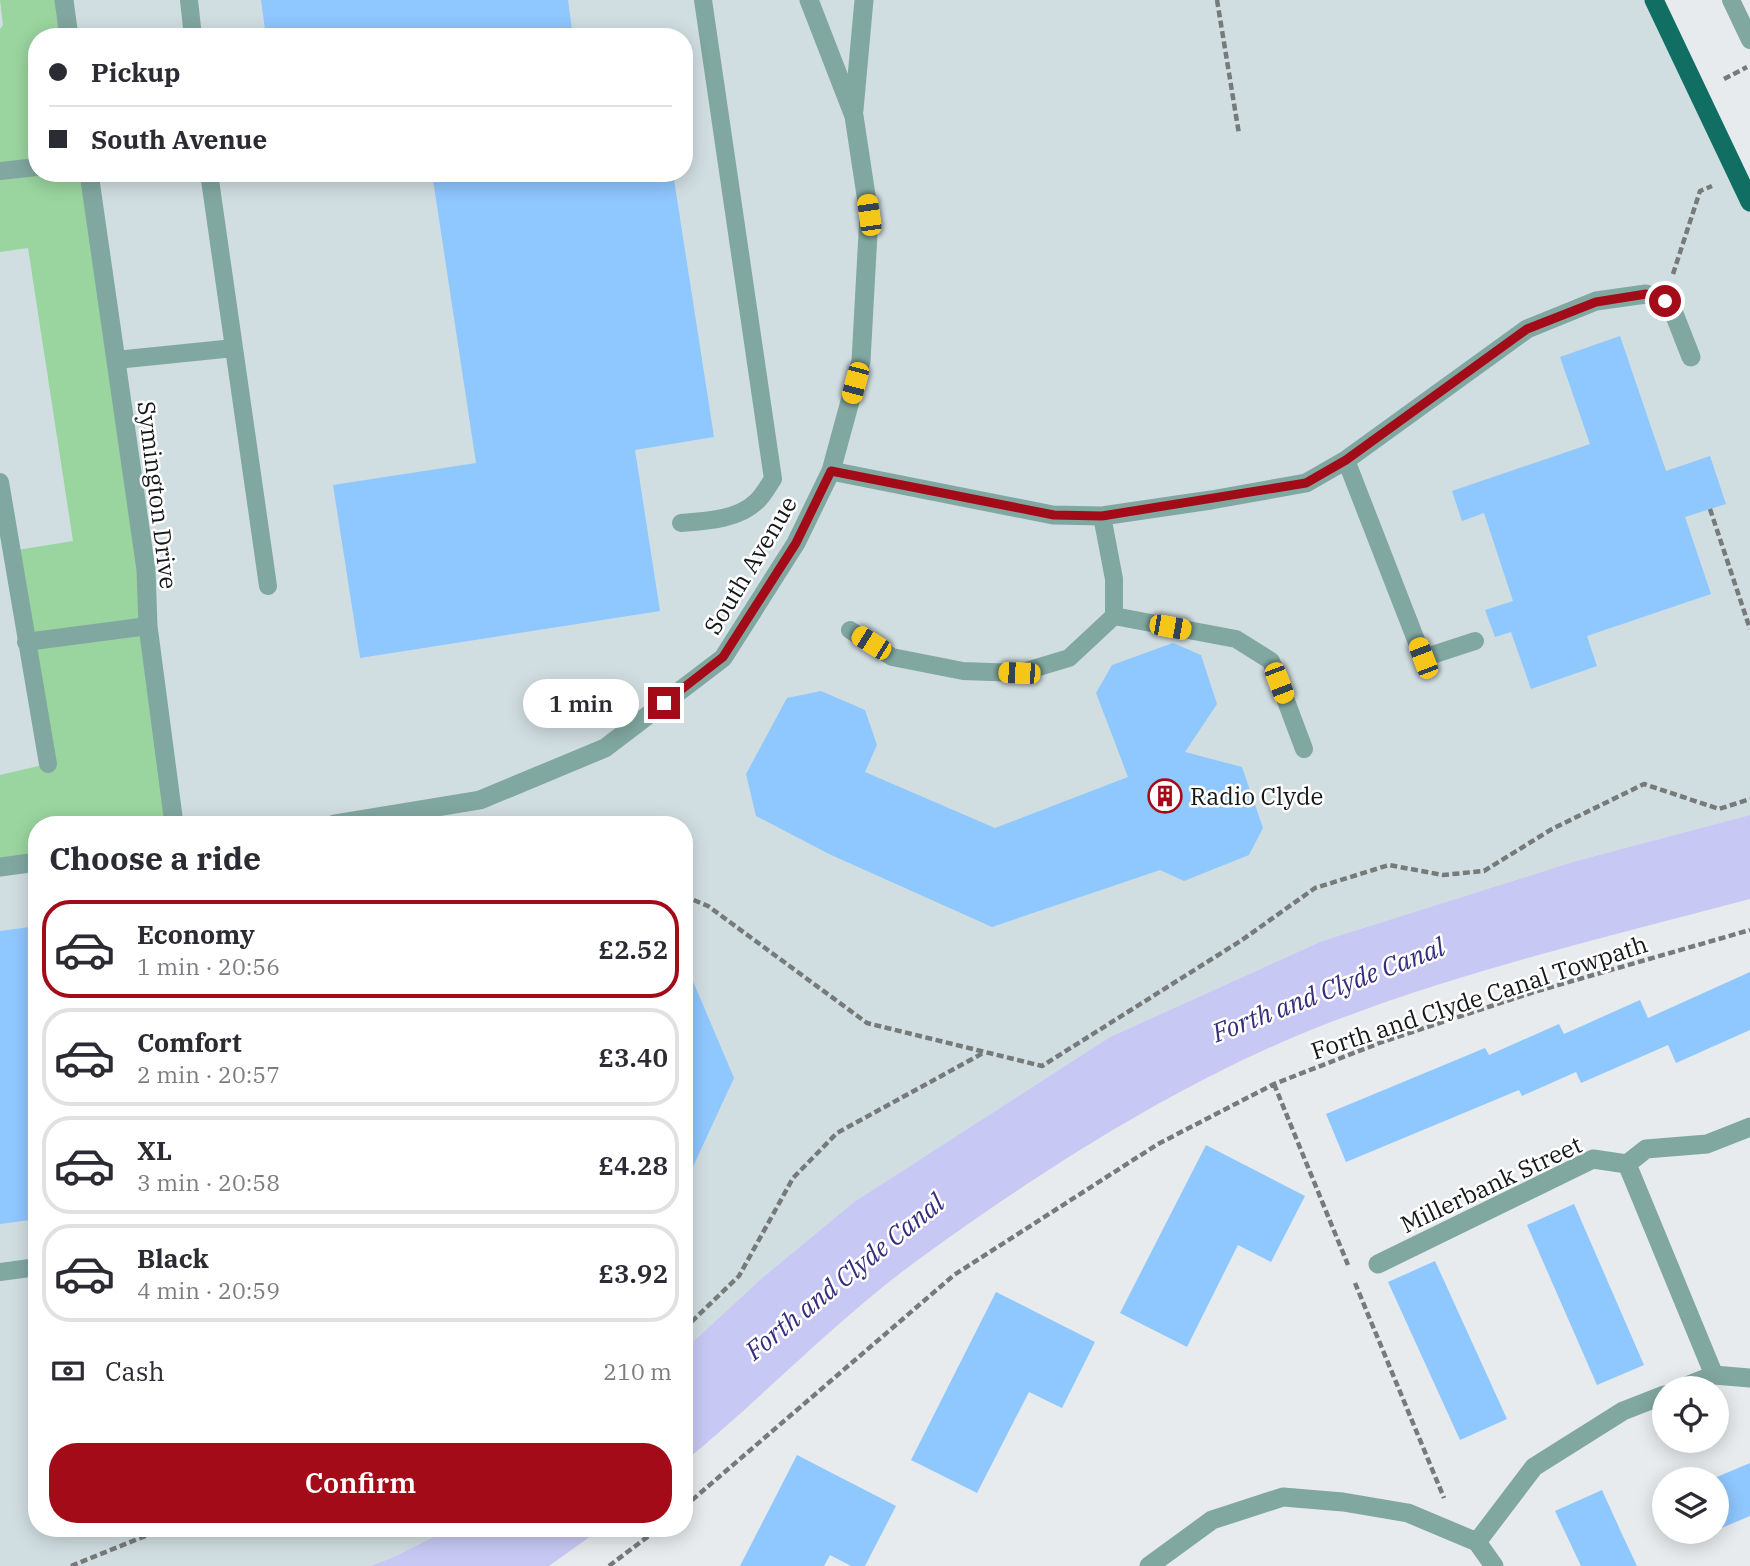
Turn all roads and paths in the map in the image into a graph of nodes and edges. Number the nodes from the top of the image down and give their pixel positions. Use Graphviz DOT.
graph roads {
  1 [pos="64,0"];
  2 [pos="189,0"];
  3 [pos="703,0"];
  4 [pos="809,0"];
  5 [pos="864,0"];
  6 [pos="1217,0"];
  7 [pos="1654,0"];
  8 [pos="1731,0"];
  9 [pos="68,28"];
  10 [pos="192,28"];
  11 [pos="1750,40"];
  12 [pos="853,116"];
  13 [pos="1239,134"];
  14 [pos="28,168"];
  15 [pos="0,171"];
  16 [pos="1738,176"];
  17 [pos="90,182"];
  18 [pos="210,182"];
  19 [pos="1750,202"];
  20 [pos="1665,301"];
  21 [pos="234,348"];
  22 [pos="1691,357"];
  23 [pos="116,360"];
  24 [pos="1346,460"];
  25 [pos="831,471"];
  26 [pos="0,482"];
  27 [pos="1710,509"];
  28 [pos="1102,516"];
  29 [pos="681,523"];
  30 [pos="268,586"];
  31 [pos="1114,616"];
  32 [pos="148,626"];
  33 [pos="1750,628"];
  34 [pos="850,630"];
  35 [pos="1475,641"];
  36 [pos="26,642"];
  37 [pos="1304,749"];
  38 [pos="48,764"];
  39 [pos="1750,799"];
  40 [pos="173,816"];
  41 [pos="414,816"];
  42 [pos="28,863"];
  43 [pos="0,867"];
  44 [pos="693,900"];
  45 [pos="1750,930"];
  46 [pos="986,1052"];
  47 [pos="1274,1084"];
  48 [pos="1750,1127"];
  49 [pos="1627,1164"];
  50 [pos="1378,1264"];
  51 [pos="28,1267"];
  52 [pos="0,1272"];
  53 [pos="693,1320"];
  54 [pos="1714,1375"];
  55 [pos="1750,1378"];
  56 [pos="1652,1400"];
  57 [pos="693,1499"];
  58 [pos="143,1537"];
  59 [pos="647,1537"];
  60 [pos="1468,1539"];
  61 [pos="71,1566"];
  62 [pos="609,1566"];
  63 [pos="1149,1566"];
  64 [pos="1494,1566"];
  1 -- 9 [label="street"];
  2 -- 10 [label="lane"];
  3 -- 29 [label="lane"];
  4 -- 12 [label="street, South Avenue"];
  5 -- 12 [label="street, South Avenue"];
  6 -- 13 [label="path"];
  7 -- 16 [label="main road"];
  8 -- 11 [label="lane"];
  12 -- 25 [label="street, South Avenue"];
  14 -- 15 [label="lane"];
  16 -- 19 [label="main road"];
  16 -- 20 [label="path"];
  17 -- 23 [label="street, Symington Drive"];
  18 -- 21 [label="lane"];
  20 -- 22 [label="street"];
  20 -- 24 [label="street"];
  21 -- 23 [label="lane"];
  21 -- 30 [label="lane"];
  23 -- 32 [label="street, Symington Drive"];
  24 -- 28 [label="street"];
  24 -- 35 [label="lane"];
  25 -- 28 [label="street"];
  25 -- 41 [label="street, South Avenue"];
  26 -- 36 [label="lane"];
  27 -- 33 [label="path"];
  28 -- 31 [label="lane"];
  31 -- 34 [label="lane"];
  31 -- 37 [label="lane"];
  32 -- 36 [label="lane"];
  32 -- 40 [label="street, Symington Drive"];
  36 -- 38 [label="lane"];
  39 -- 46 [label="path"];
  42 -- 43 [label="street"];
  44 -- 46 [label="path"];
  45 -- 47 [label="path, Forth and Clyde Canal Towpath"];
  46 -- 53 [label="path"];
  47 -- 57 [label="path, Forth and Clyde Canal Towpath"];
  47 -- 60 [label="path"];
  48 -- 49 [label="street"];
  49 -- 50 [label="street, Millerbank Street"];
  49 -- 54 [label="street"];
  51 -- 52 [label="lane"];
  54 -- 55 [label="street"];
  56 -- 60 [label="street"];
  58 -- 61 [label="path"];
  59 -- 62 [label="path"];
  60 -- 63 [label="street"];
  60 -- 64 [label="street"];
}
